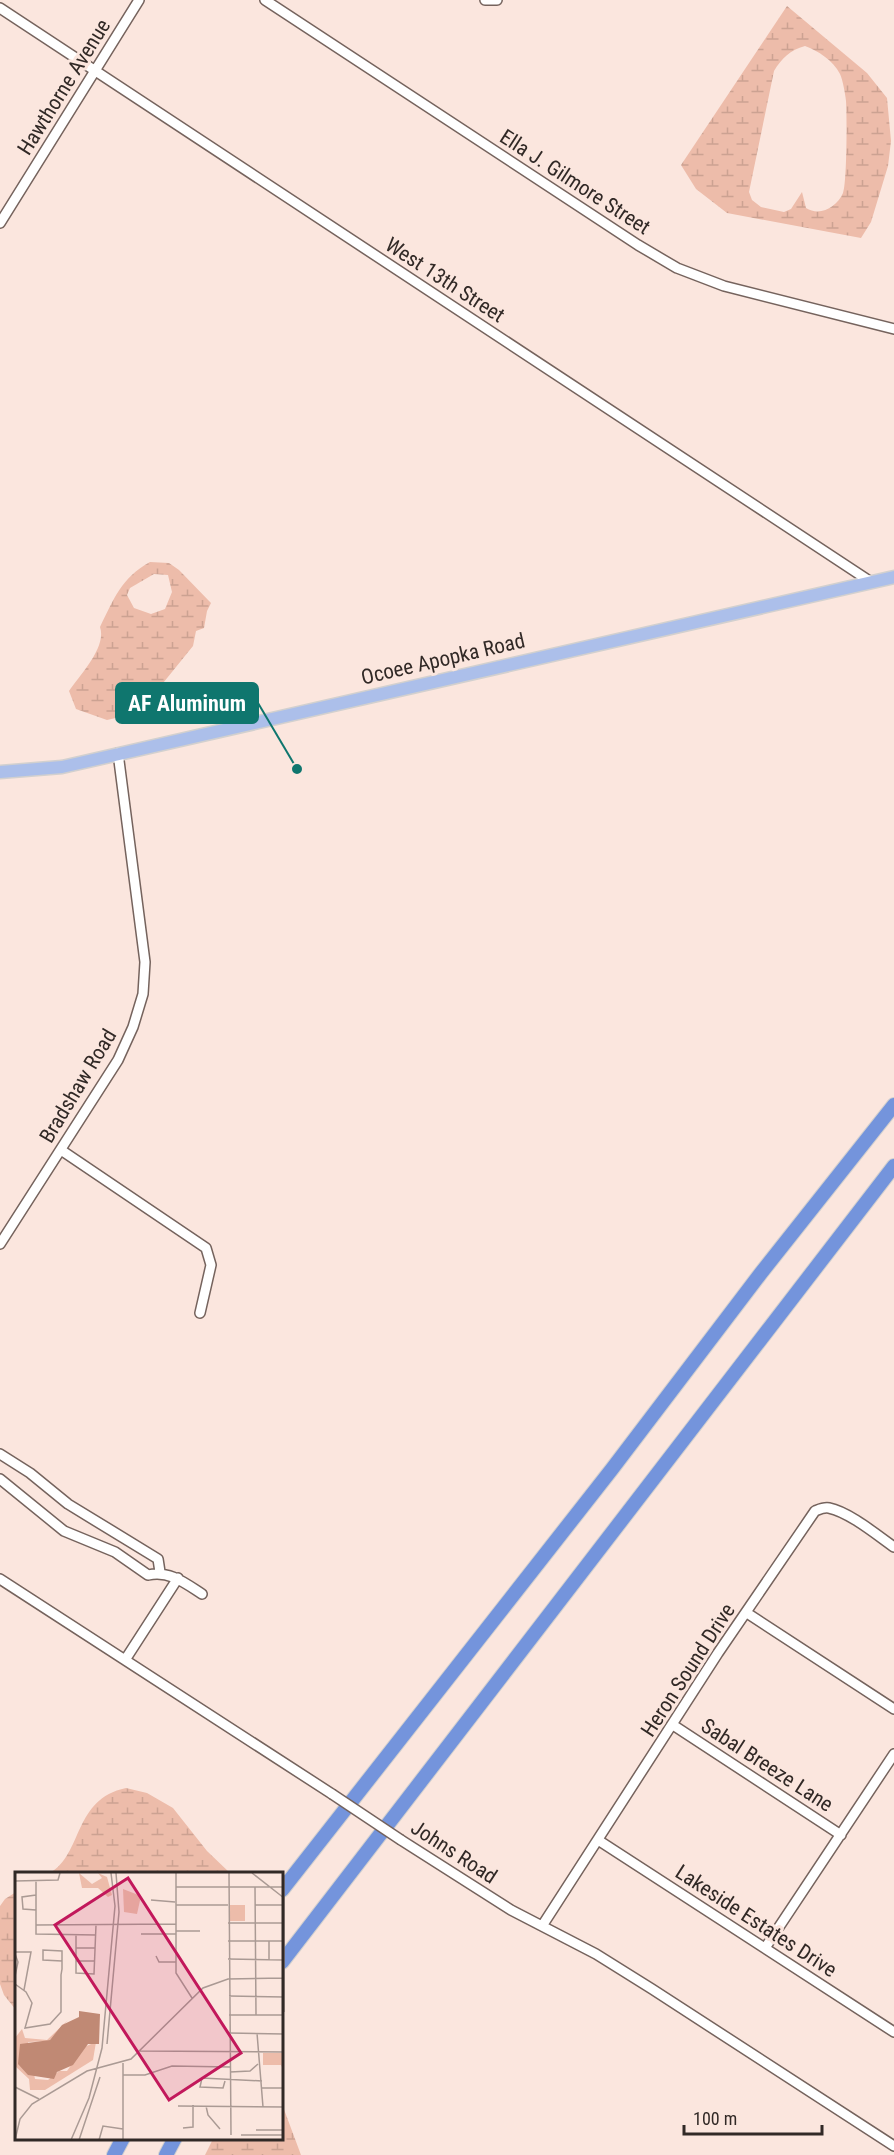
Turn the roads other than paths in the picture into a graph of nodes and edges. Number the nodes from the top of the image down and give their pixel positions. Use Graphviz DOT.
graph roads {
  1 [pos="139,0"];
  2 [pos="265,0"];
  3 [pos="485,0"];
  4 [pos="497,0"];
  5 [pos="0,8"];
  6 [pos="94,71"];
  7 [pos="0,223"];
  8 [pos="894,328"];
  9 [pos="894,577"];
  10 [pos="871,582"];
  11 [pos="118,753"];
  12 [pos="0,772"];
  13 [pos="894,1105"];
  14 [pos="61,1150"];
  15 [pos="894,1166"];
  16 [pos="0,1244"];
  17 [pos="200,1313"];
  18 [pos="0,1454"];
  19 [pos="0,1479"];
  20 [pos="894,1547"];
  21 [pos="160,1572"];
  22 [pos="178,1578"];
  23 [pos="0,1579"];
  24 [pos="202,1594"];
  25 [pos="747,1613"];
  26 [pos="125,1660"];
  27 [pos="894,1709"];
  28 [pos="673,1725"];
  29 [pos="894,1754"];
  30 [pos="841,1835"];
  31 [pos="598,1840"];
  32 [pos="284,1887"];
  33 [pos="542,1926"];
  34 [pos="765,1948"];
  35 [pos="284,1959"];
  36 [pos="894,2032"];
  37 [pos="122,2140"];
  38 [pos="174,2140"];
  39 [pos="894,2146"];
  40 [pos="114,2155"];
  41 [pos="166,2155"];
  1 -- 6 [label="street, Hawthorne Avenue"];
  2 -- 8 [label="street, Ella J. Gilmore Street"];
  3 -- 4 [label="street"];
  5 -- 6 [label="street, West 13th Street"];
  6 -- 7 [label="street, Hawthorne Avenue"];
  6 -- 10 [label="street, West 13th Street"];
  9 -- 10 [label="main road, Ocoee Apopka Road"];
  10 -- 11 [label="main road, Ocoee Apopka Road"];
  11 -- 12 [label="main road, Ocoee Apopka Road"];
  11 -- 14 [label="street, Bradshaw Road"];
  13 -- 32 [label="highway"];
  14 -- 16 [label="street, Bradshaw Road"];
  14 -- 17 [label="street"];
  15 -- 35 [label="highway"];
  18 -- 21 [label="street"];
  19 -- 21 [label="street"];
  20 -- 25 [label="street, Heron Sound Drive"];
  21 -- 22 [label="street"];
  22 -- 24 [label="street"];
  22 -- 26 [label="street"];
  23 -- 26 [label="street, Johns Road"];
  25 -- 27 [label="street"];
  25 -- 28 [label="street, Heron Sound Drive"];
  26 -- 33 [label="street, Johns Road, bridge"];
  28 -- 30 [label="street, Sabal Breeze Lane"];
  28 -- 31 [label="street, Heron Sound Drive"];
  29 -- 30 [label="street"];
  30 -- 34 [label="street"];
  31 -- 33 [label="street, Heron Sound Drive"];
  31 -- 34 [label="street, Lakeside Estates Drive"];
  33 -- 39 [label="street, Johns Road"];
  34 -- 36 [label="street, Lakeside Estates Drive"];
  37 -- 40 [label="highway"];
  38 -- 41 [label="highway"];
}
